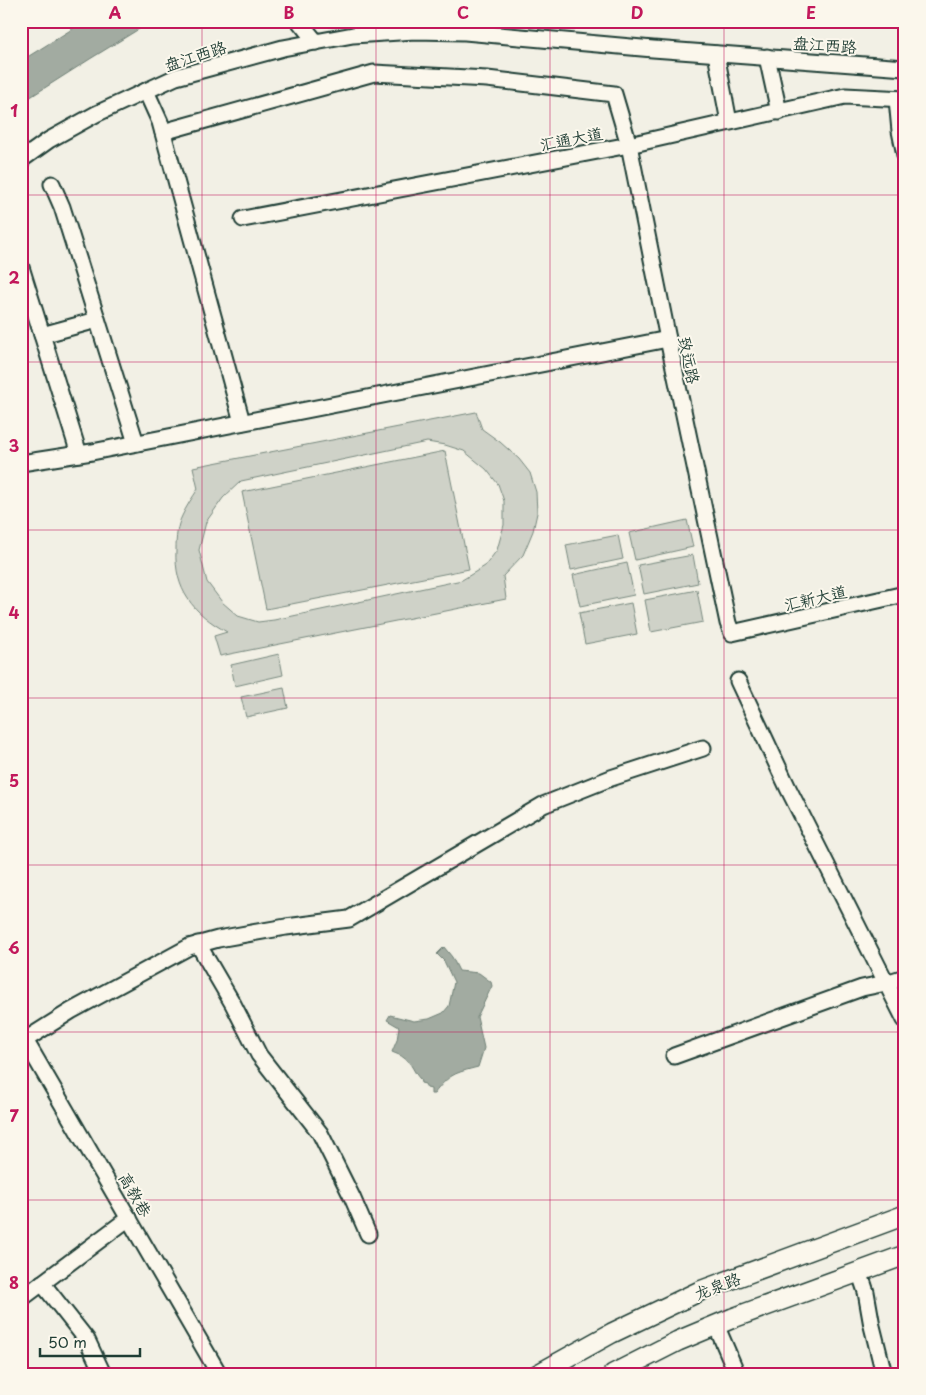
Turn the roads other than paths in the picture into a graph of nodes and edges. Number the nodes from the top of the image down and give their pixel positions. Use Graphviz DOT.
graph roads {
  1 [pos="299,21"];
  2 [pos="316,42"];
  3 [pos="716,54"];
  4 [pos="767,58"];
  5 [pos="905,68"];
  6 [pos="146,91"];
  7 [pos="901,99"];
  8 [pos="779,112"];
  9 [pos="730,122"];
  10 [pos="163,132"];
  11 [pos="629,145"];
  12 [pos="905,154"];
  13 [pos="21,160"];
  14 [pos="52,184"];
  15 [pos="243,219"];
  16 [pos="21,267"];
  17 [pos="27,308"];
  18 [pos="97,320"];
  19 [pos="42,335"];
  20 [pos="668,340"];
  21 [pos="242,422"];
  22 [pos="136,444"];
  23 [pos="78,454"];
  24 [pos="22,460"];
  25 [pos="905,594"];
  26 [pos="732,633"];
  27 [pos="738,681"];
  28 [pos="702,748"];
  29 [pos="198,944"];
  30 [pos="905,977"];
  31 [pos="886,983"];
  32 [pos="905,1020"];
  33 [pos="23,1036"];
  34 [pos="674,1056"];
  35 [pos="905,1215"];
  36 [pos="129,1218"];
  37 [pos="368,1234"];
  38 [pos="905,1255"];
  39 [pos="859,1271"];
  40 [pos="42,1283"];
  41 [pos="21,1299"];
  42 [pos="716,1325"];
  43 [pos="100,1372"];
  44 [pos="219,1374"];
  45 [pos="538,1374"];
  46 [pos="613,1374"];
  47 [pos="737,1374"];
  48 [pos="884,1374"];
  1 -- 2 [label="street"];
  2 -- 3 [label="street, 盘江西路"];
  2 -- 6 [label="street, 盘江西路"];
  3 -- 4 [label="street, 盘江西路"];
  3 -- 9 [label="street"];
  4 -- 5 [label="street, 盘江西路"];
  4 -- 8 [label="street"];
  6 -- 10 [label="street"];
  6 -- 13 [label="street, 盘江西路"];
  7 -- 8 [label="street, 汇通大道"];
  7 -- 12 [label="street"];
  8 -- 9 [label="street, 汇通大道"];
  9 -- 11 [label="street, 汇通大道"];
  10 -- 11 [label="street, 致远路"];
  10 -- 21 [label="street"];
  11 -- 15 [label="street, 汇通大道"];
  11 -- 20 [label="street, 致远路"];
  14 -- 18 [label="street"];
  16 -- 17 [label="street"];
  17 -- 19 [label="street"];
  18 -- 19 [label="street"];
  18 -- 22 [label="street"];
  19 -- 23 [label="street"];
  20 -- 21 [label="street"];
  20 -- 26 [label="street, 致远路"];
  21 -- 22 [label="street"];
  22 -- 23 [label="street"];
  23 -- 24 [label="street"];
  25 -- 26 [label="street, 汇新大道"];
  27 -- 31 [label="street"];
  28 -- 29 [label="street"];
  29 -- 33 [label="street"];
  29 -- 37 [label="street"];
  30 -- 31 [label="street"];
  31 -- 32 [label="street"];
  31 -- 34 [label="street"];
  33 -- 36 [label="street, 高教巷"];
  35 -- 45 [label="main road, 龙泉路"];
  36 -- 40 [label="street"];
  36 -- 44 [label="street, 高教巷"];
  38 -- 39 [label="main road"];
  39 -- 42 [label="main road"];
  39 -- 48 [label="street"];
  40 -- 41 [label="street"];
  40 -- 43 [label="street"];
  42 -- 46 [label="main road"];
  42 -- 47 [label="street"];
}
